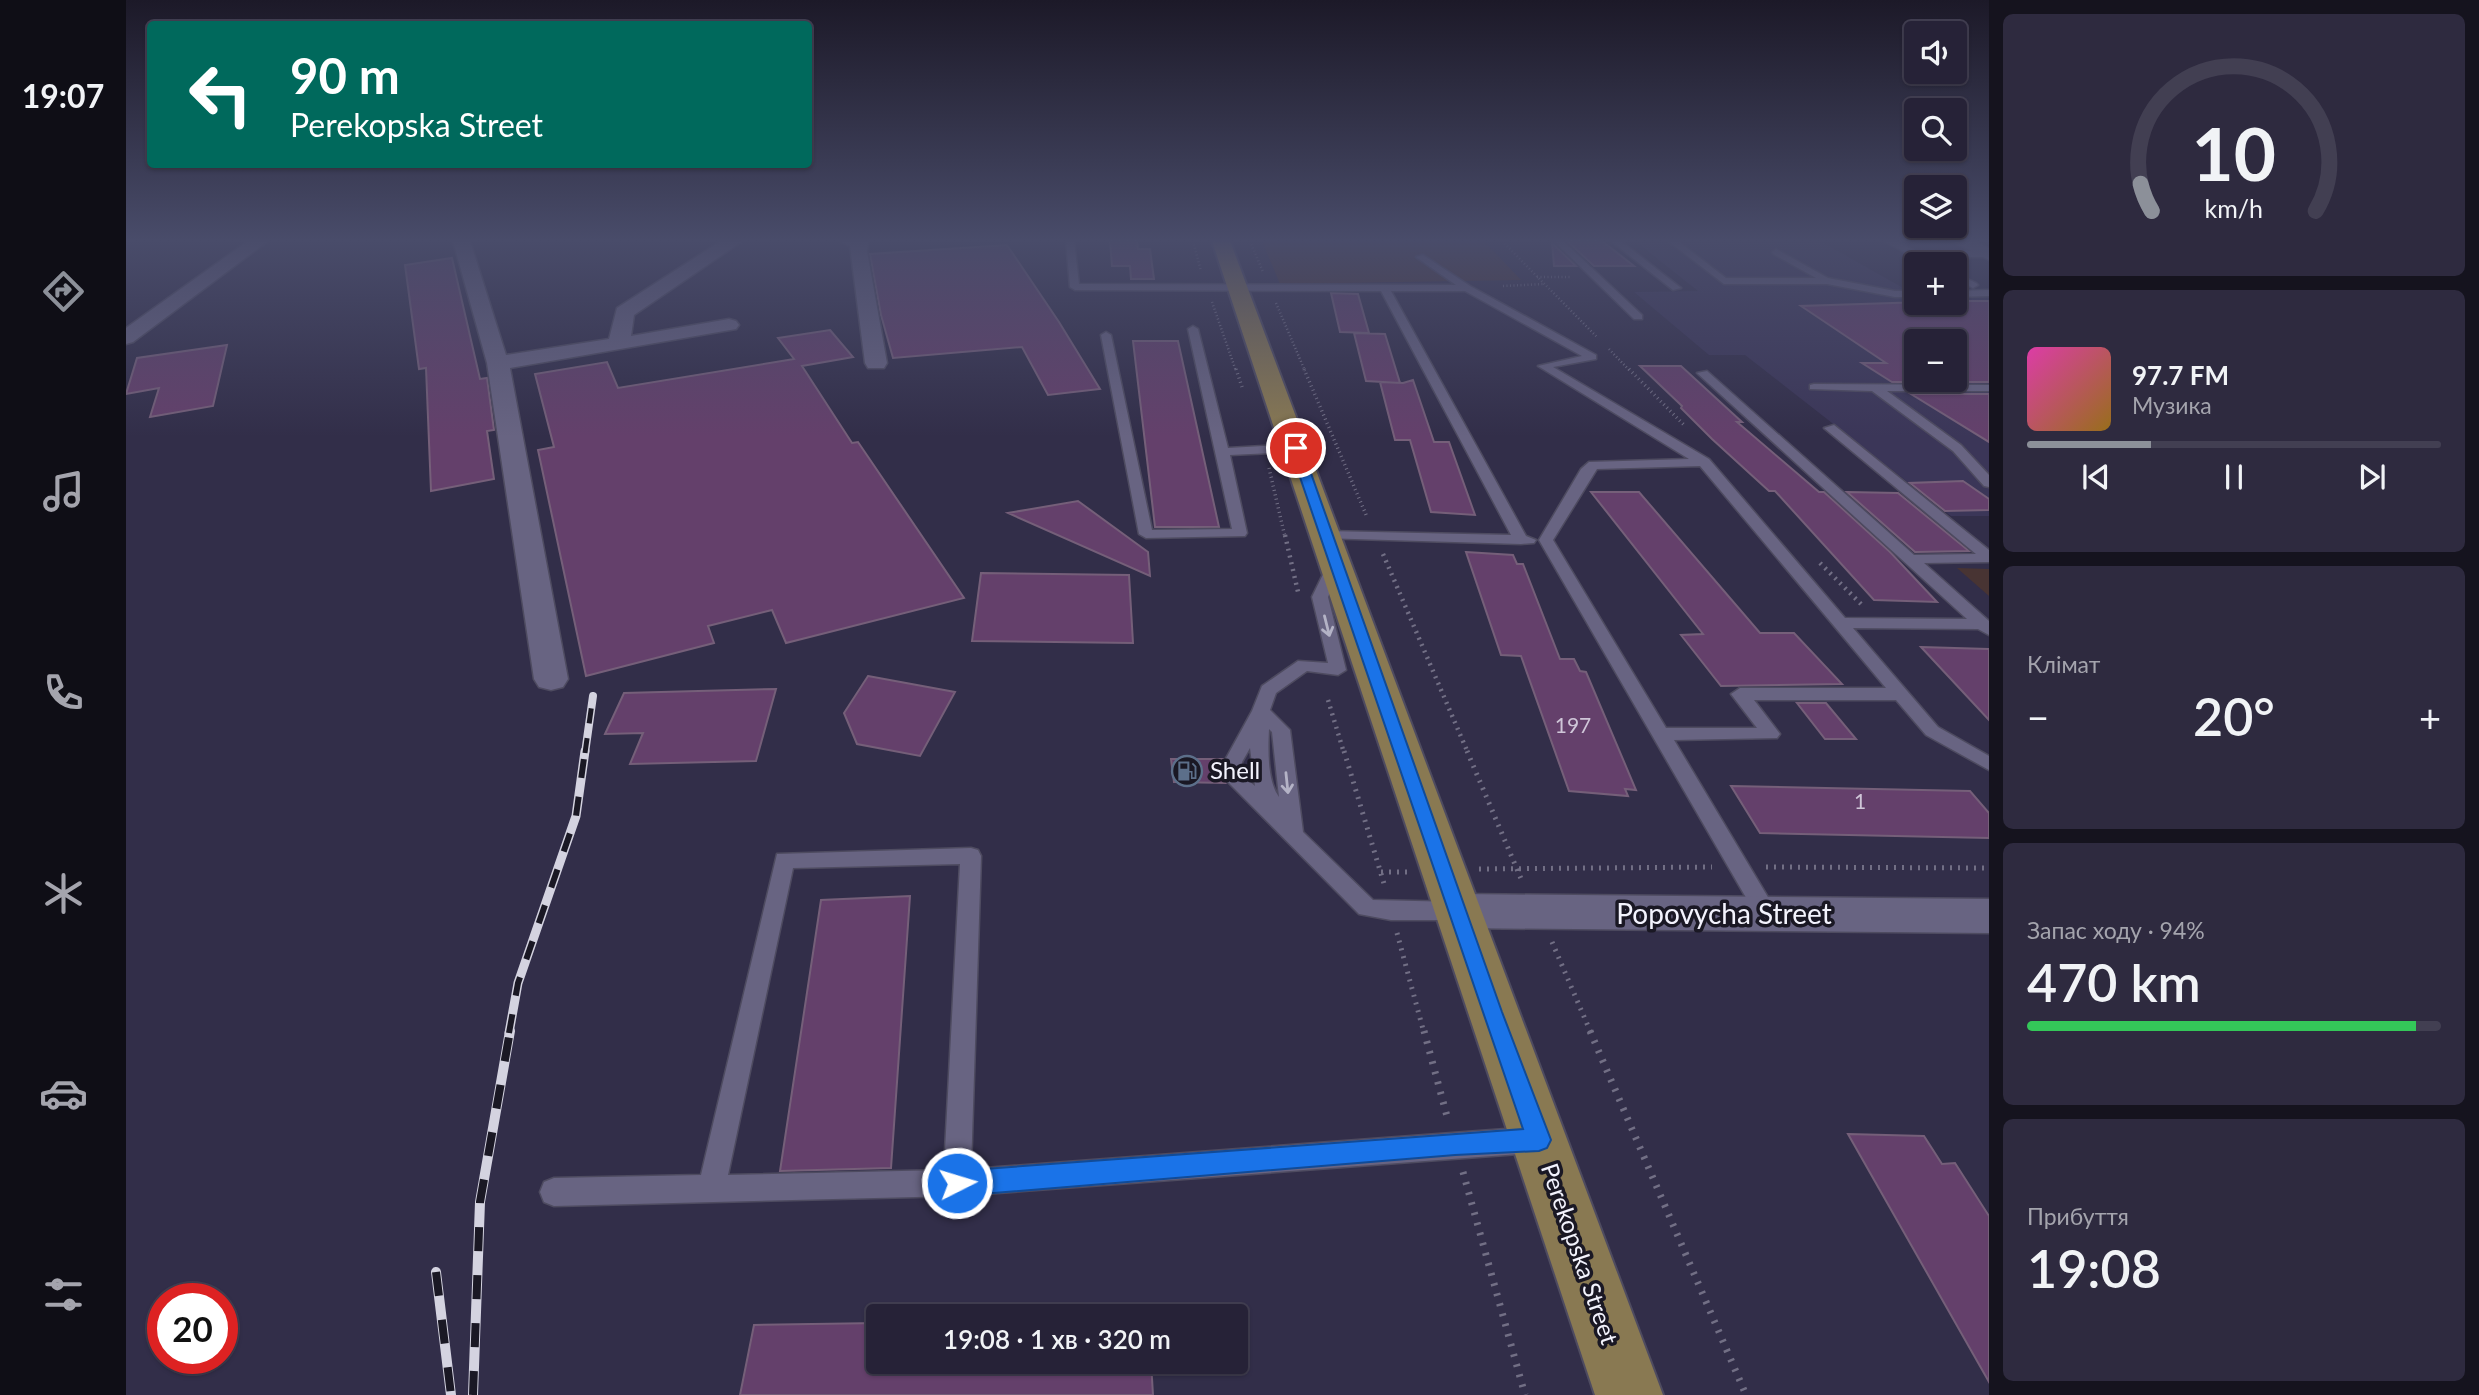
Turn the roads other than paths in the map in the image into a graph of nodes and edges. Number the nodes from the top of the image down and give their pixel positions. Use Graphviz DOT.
graph roads {
  1 [pos="170,306"];
  2 [pos="481,306"];
  3 [pos="633,306"];
  4 [pos="867,306"];
  5 [pos="1246,306"];
  6 [pos="1394,306"];
  7 [pos="1500,306"];
  8 [pos="1627,306"];
  9 [pos="1638,317"];
  10 [pos="729,325"];
  11 [pos="1193,329"];
  12 [pos="1106,335"];
  13 [pos="126,338"];
  14 [pos="619,344"];
  15 [pos="498,363"];
  16 [pos="876,363"];
  17 [pos="1703,373"];
  18 [pos="1814,387"];
  19 [pos="1876,388"];
  20 [pos="1989,388"];
  21 [pos="1830,428"];
  22 [pos="1296,448"];
  23 [pos="1223,452"];
  24 [pos="1704,462"];
  25 [pos="1982,468"];
  26 [pos="1989,483"];
  27 [pos="1521,540"];
  28 [pos="1546,540"];
  29 [pos="1331,549"];
  30 [pos="1989,558"];
  31 [pos="1910,559"];
  32 [pos="1840,623"];
  33 [pos="1986,627"];
  34 [pos="551,679"];
  35 [pos="1900,694"];
  36 [pos="1261,711"];
  37 [pos="1660,734"];
  38 [pos="1989,764"];
  39 [pos="1293,835"];
  40 [pos="1459,911"];
  41 [pos="1767,915"];
  42 [pos="1989,916"];
  43 [pos="1539,1140"];
  44 [pos="957,1183"];
  45 [pos="711,1189"];
  46 [pos="554,1192"];
  47 [pos="1629,1395"];
  1 -- 13 [label="street"];
  2 -- 15 [label="street"];
  3 -- 14 [label="street"];
  4 -- 16 [label="street"];
  5 -- 22 [label="main road, Perekopska Street"];
  6 -- 27 [label="lane"];
  7 -- 24 [label="lane"];
  8 -- 9 [label="lane"];
  10 -- 14 [label="street"];
  11 -- 23 [label="lane"];
  12 -- 23 [label="lane"];
  14 -- 15 [label="street"];
  15 -- 34 [label="street"];
  17 -- 31 [label="lane"];
  18 -- 19 [label="lane"];
  19 -- 20 [label="lane"];
  19 -- 25 [label="lane"];
  21 -- 30 [label="lane"];
  22 -- 23 [label="lane"];
  22 -- 29 [label="main road, Perekopska Street"];
  24 -- 28 [label="lane"];
  24 -- 32 [label="lane"];
  25 -- 26 [label="lane"];
  27 -- 28 [label="lane"];
  27 -- 29 [label="lane"];
  28 -- 37 [label="lane"];
  29 -- 36 [label="lane, one-way"];
  29 -- 40 [label="main road, Perekopska Street"];
  30 -- 31 [label="lane"];
  31 -- 33 [label="lane"];
  32 -- 33 [label="lane"];
  32 -- 35 [label="lane"];
  35 -- 37 [label="lane"];
  35 -- 38 [label="lane"];
  36 -- 39 [label="lane, one-way"];
  36 -- 39 [label="lane"];
  37 -- 41 [label="lane"];
  39 -- 40 [label="lane"];
  40 -- 41 [label="street, Popovycha Street"];
  40 -- 43 [label="main road, Perekopska Street"];
  41 -- 42 [label="street, Popovycha Street"];
  43 -- 44 [label="lane"];
  43 -- 47 [label="main road, Perekopska Street"];
  44 -- 45 [label="lane"];
  44 -- 45 [label="lane"];
  45 -- 46 [label="lane"];
}
